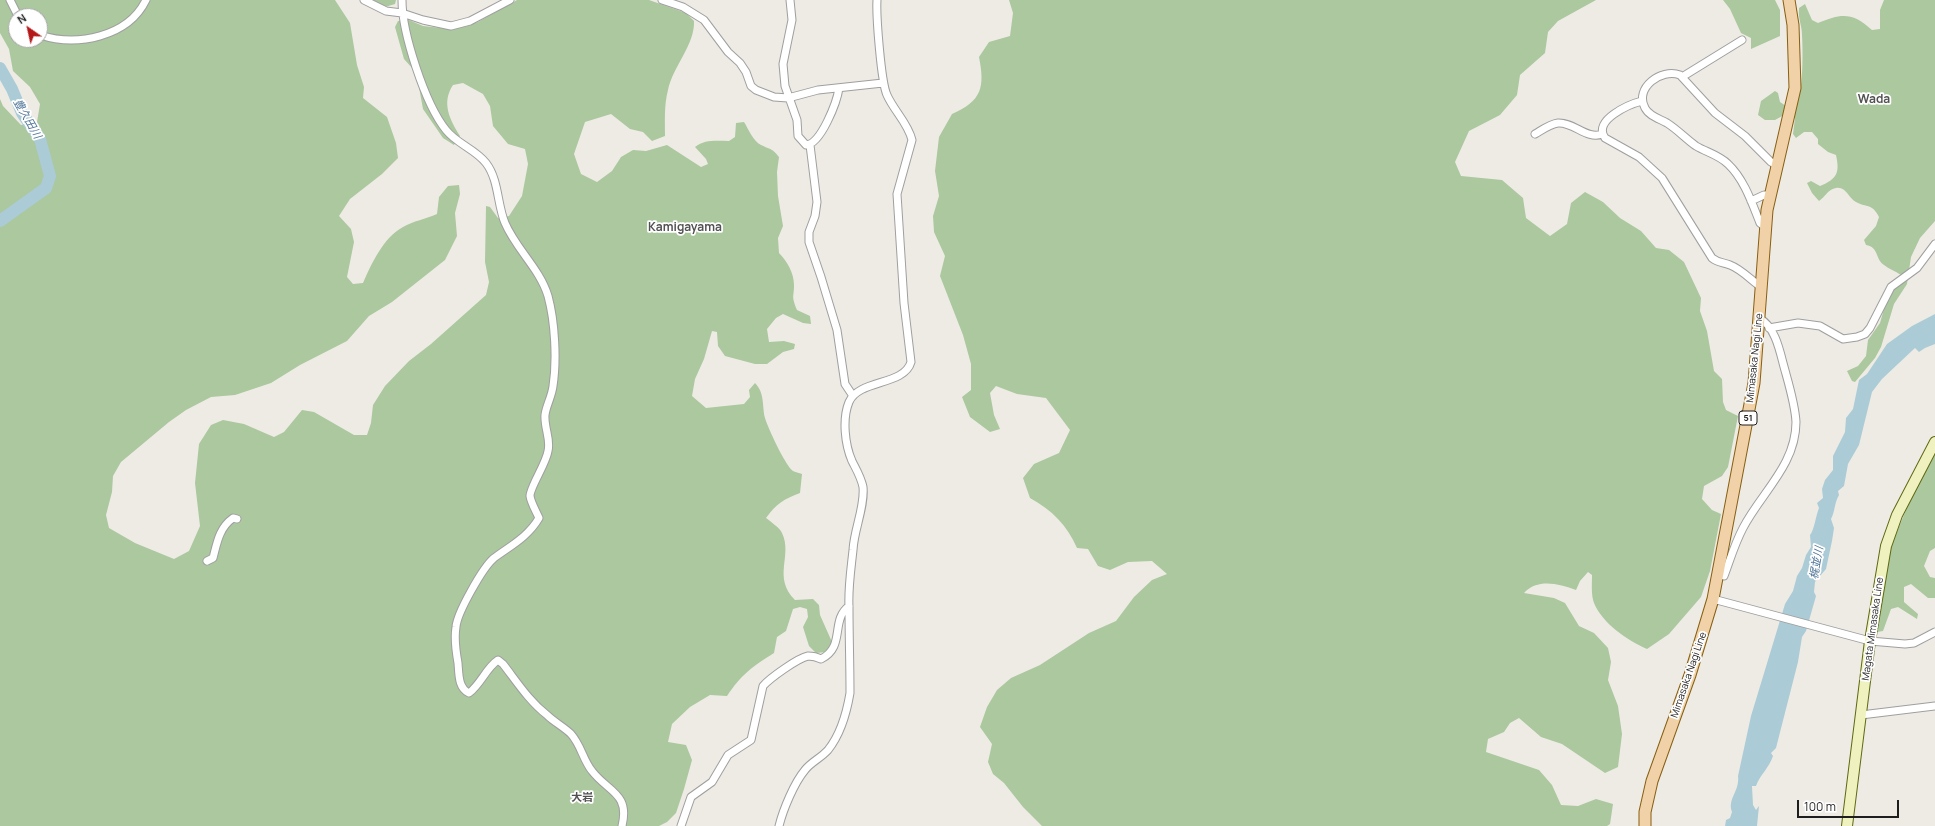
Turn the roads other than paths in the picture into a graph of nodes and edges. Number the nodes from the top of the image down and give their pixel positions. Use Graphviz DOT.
graph roads {
  1 [pos="146,0"];
  2 [pos="364,0"];
  3 [pos="402,0"];
  4 [pos="510,0"];
  5 [pos="662,0"];
  6 [pos="790,0"];
  7 [pos="877,0"];
  8 [pos="1789,0"];
  9 [pos="402,13"];
  10 [pos="48,36"];
  11 [pos="1742,40"];
  12 [pos="1682,77"];
  13 [pos="883,83"];
  14 [pos="839,88"];
  15 [pos="788,98"];
  16 [pos="1642,101"];
  17 [pos="1535,134"];
  18 [pos="1602,134"];
  19 [pos="810,145"];
  20 [pos="1776,165"];
  21 [pos="1769,195"];
  22 [pos="1751,201"];
  23 [pos="1765,227"];
  24 [pos="1935,244"];
  25 [pos="1761,287"];
  26 [pos="1759,318"];
  27 [pos="1770,328"];
  28 [pos="853,396"];
  29 [pos="1935,442"];
  30 [pos="237,519"];
  31 [pos="207,561"];
  32 [pos="1718,574"];
  33 [pos="1713,599"];
  34 [pos="849,606"];
  35 [pos="1935,632"];
  36 [pos="1870,641"];
  37 [pos="1935,706"];
  38 [pos="1861,715"];
  39 [pos="622,826"];
  40 [pos="681,826"];
  41 [pos="779,826"];
  42 [pos="1645,826"];
  43 [pos="1847,826"];
  1 -- 10 [label="street"];
  2 -- 9 [label="street"];
  3 -- 9 [label="street"];
  4 -- 9 [label="street"];
  5 -- 15 [label="street"];
  6 -- 15 [label="street"];
  7 -- 13 [label="street"];
  8 -- 20 [label="main road, Mimasaka Nagi Line / 51"];
  9 -- 39 [label="street"];
  11 -- 12 [label="street"];
  12 -- 16 [label="street"];
  12 -- 20 [label="street"];
  13 -- 14 [label="street"];
  13 -- 28 [label="street"];
  14 -- 15 [label="street"];
  14 -- 19 [label="street"];
  15 -- 19 [label="street"];
  16 -- 18 [label="street"];
  16 -- 22 [label="street"];
  17 -- 18 [label="street"];
  18 -- 25 [label="street"];
  19 -- 28 [label="street"];
  20 -- 21 [label="main road, Mimasaka Nagi Line / 51"];
  21 -- 22 [label="street"];
  21 -- 23 [label="main road, Mimasaka Nagi Line / 51"];
  22 -- 23 [label="street"];
  23 -- 25 [label="main road, Mimasaka Nagi Line / 51"];
  24 -- 27 [label="street"];
  25 -- 26 [label="main road, Mimasaka Nagi Line / 51"];
  26 -- 27 [label="street"];
  26 -- 32 [label="main road, Mimasaka Nagi Line / 51"];
  27 -- 32 [label="street"];
  28 -- 34 [label="street"];
  29 -- 36 [label="main road, Magata Mimasaka Line"];
  30 -- 31 [label="street"];
  32 -- 33 [label="main road, Mimasaka Nagi Line / 51"];
  33 -- 36 [label="street"];
  33 -- 42 [label="main road, Mimasaka Nagi Line / 51"];
  34 -- 40 [label="street"];
  34 -- 41 [label="street"];
  35 -- 36 [label="street"];
  36 -- 38 [label="main road, Magata Mimasaka Line"];
  37 -- 38 [label="street"];
  38 -- 43 [label="main road, Magata Mimasaka Line"];
}
